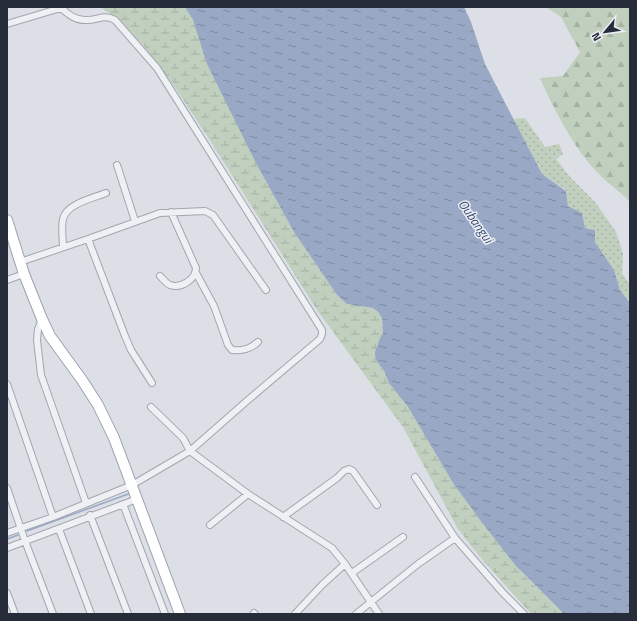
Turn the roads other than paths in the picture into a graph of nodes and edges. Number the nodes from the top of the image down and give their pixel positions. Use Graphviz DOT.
graph roads {
  1 [pos="62,7"];
  2 [pos="7,24"];
  3 [pos="117,165"];
  4 [pos="106,193"];
  5 [pos="171,212"];
  6 [pos="7,220"];
  7 [pos="135,221"];
  8 [pos="88,239"];
  9 [pos="63,247"];
  10 [pos="20,262"];
  11 [pos="196,273"];
  12 [pos="24,274"];
  13 [pos="160,276"];
  14 [pos="7,280"];
  15 [pos="266,290"];
  16 [pos="42,319"];
  17 [pos="258,342"];
  18 [pos="152,383"];
  19 [pos="7,384"];
  20 [pos="151,407"];
  21 [pos="190,451"];
  22 [pos="415,477"];
  23 [pos="132,485"];
  24 [pos="7,488"];
  25 [pos="248,494"];
  26 [pos="137,499"];
  27 [pos="86,503"];
  28 [pos="123,504"];
  29 [pos="378,506"];
  30 [pos="53,516"];
  31 [pos="90,516"];
  32 [pos="283,517"];
  33 [pos="210,525"];
  34 [pos="21,528"];
  35 [pos="59,528"];
  36 [pos="7,533"];
  37 [pos="403,537"];
  38 [pos="455,538"];
  39 [pos="25,541"];
  40 [pos="7,548"];
  41 [pos="346,564"];
  42 [pos="352,573"];
  43 [pos="7,593"];
  44 [pos="370,602"];
  45 [pos="301,608"];
  46 [pos="14,614"];
  47 [pos="53,614"];
  48 [pos="91,614"];
  49 [pos="128,614"];
  50 [pos="164,614"];
  51 [pos="180,614"];
  52 [pos="295,614"];
  53 [pos="305,614"];
  54 [pos="356,614"];
  55 [pos="378,614"];
  56 [pos="524,614"];
  1 -- 2 [label="street"];
  1 -- 21 [label="street"];
  3 -- 7 [label="street"];
  4 -- 9 [label="street"];
  5 -- 7 [label="street"];
  5 -- 11 [label="street"];
  5 -- 15 [label="street"];
  6 -- 10 [label="main road"];
  7 -- 8 [label="street"];
  8 -- 9 [label="street"];
  8 -- 18 [label="street"];
  9 -- 10 [label="street"];
  10 -- 12 [label="main road"];
  11 -- 13 [label="street"];
  11 -- 17 [label="street"];
  12 -- 14 [label="street"];
  12 -- 16 [label="main road"];
  16 -- 23 [label="main road"];
  16 -- 27 [label="street"];
  19 -- 30 [label="street"];
  20 -- 21 [label="street"];
  21 -- 23 [label="street"];
  21 -- 25 [label="street"];
  22 -- 38 [label="street"];
  23 -- 26 [label="main road"];
  23 -- 27 [label="street"];
  24 -- 34 [label="street"];
  25 -- 32 [label="street"];
  25 -- 33 [label="street"];
  26 -- 28 [label="street"];
  26 -- 51 [label="main road"];
  27 -- 30 [label="street"];
  28 -- 31 [label="street"];
  28 -- 50 [label="street"];
  29 -- 32 [label="street"];
  30 -- 34 [label="street"];
  31 -- 35 [label="street"];
  31 -- 49 [label="street"];
  32 -- 41 [label="street"];
  34 -- 36 [label="street"];
  34 -- 39 [label="street"];
  35 -- 39 [label="street"];
  35 -- 48 [label="street"];
  37 -- 42 [label="street"];
  38 -- 44 [label="street"];
  38 -- 56 [label="street"];
  39 -- 40 [label="street"];
  39 -- 47 [label="street"];
  41 -- 42 [label="street"];
  41 -- 45 [label="street"];
  42 -- 44 [label="street"];
  43 -- 46 [label="street"];
  44 -- 54 [label="street"];
  44 -- 55 [label="street"];
  45 -- 52 [label="street"];
  45 -- 53 [label="street"];
}
